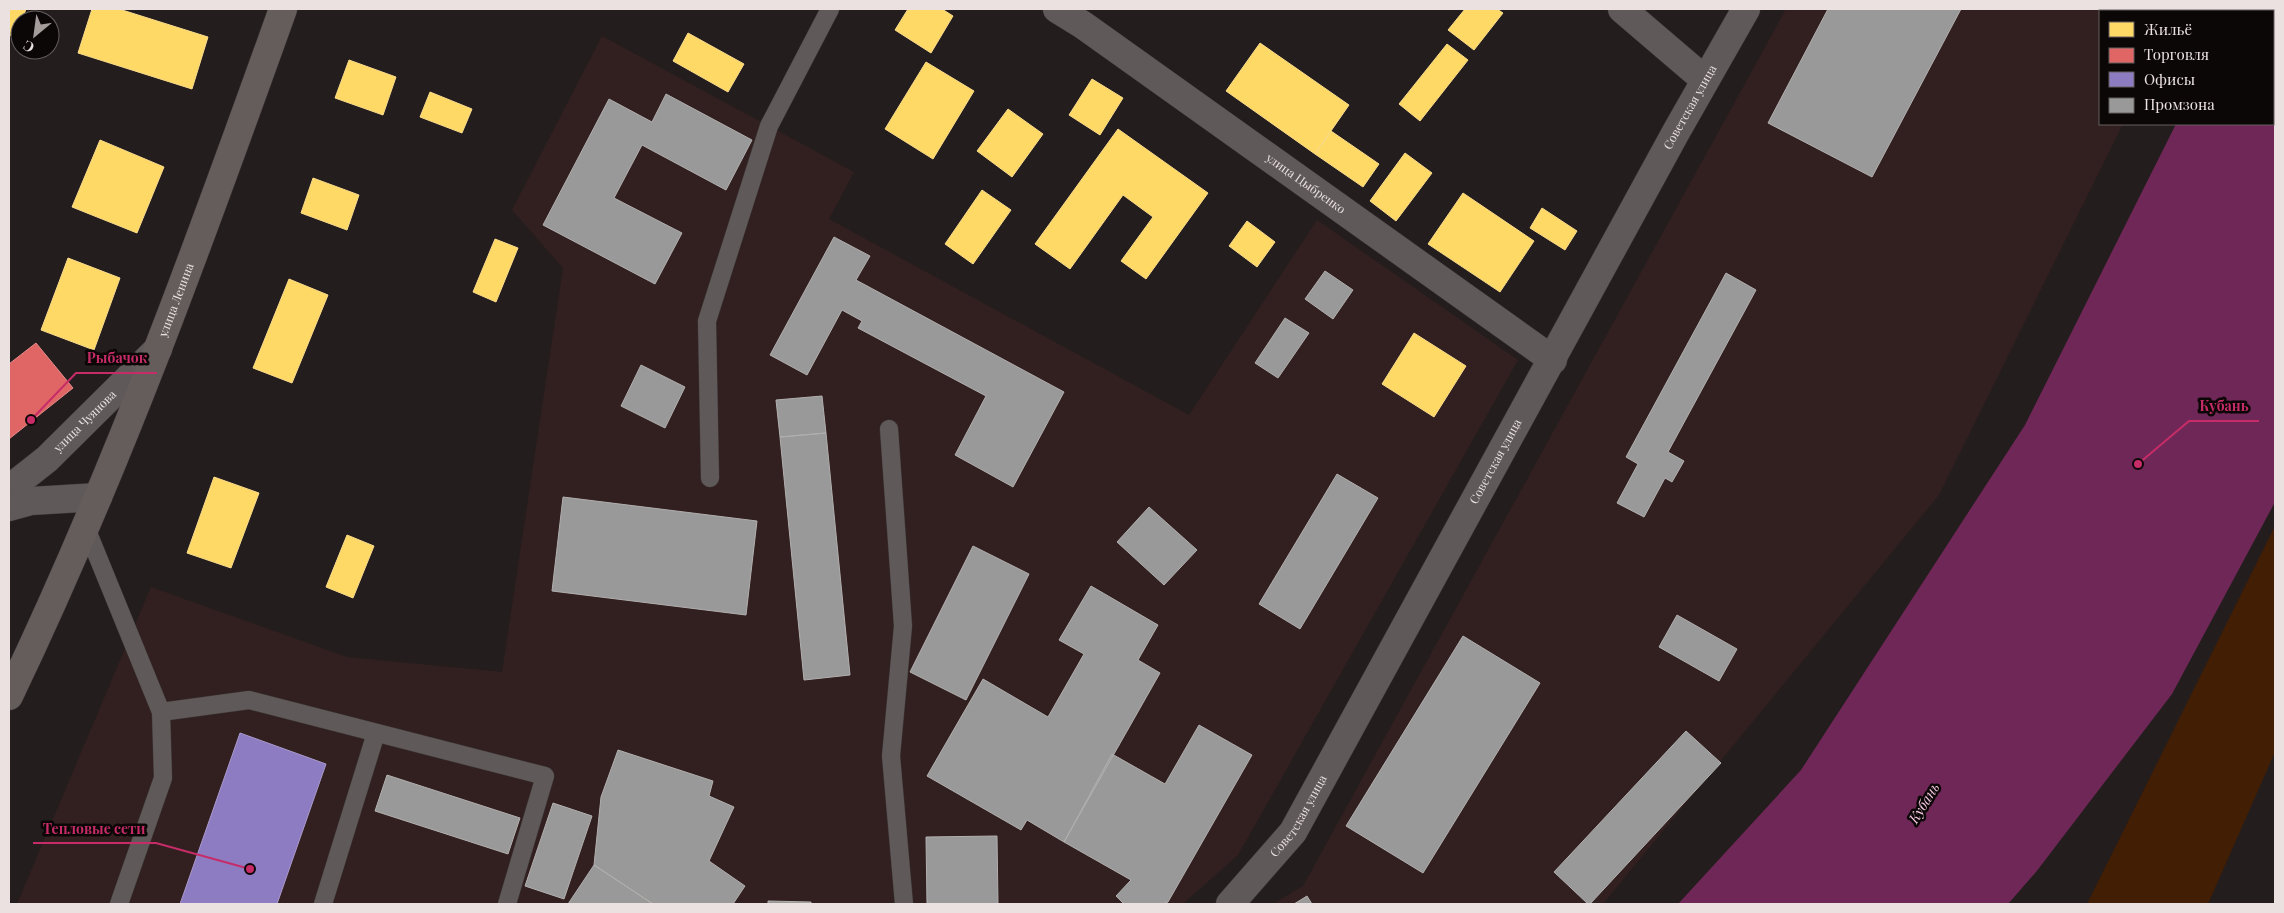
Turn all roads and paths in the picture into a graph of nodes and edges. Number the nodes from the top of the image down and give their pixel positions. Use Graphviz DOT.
graph roads {
  1 [pos="282,9"];
  2 [pos="830,9"];
  3 [pos="1057,9"];
  4 [pos="1622,9"];
  5 [pos="1746,9"];
  6 [pos="1705,80"];
  7 [pos="158,348"];
  8 [pos="1552,360"];
  9 [pos="889,429"];
  10 [pos="710,478"];
  11 [pos="9,489"];
  12 [pos="98,497"];
  13 [pos="9,507"];
  14 [pos="86,528"];
  15 [pos="9,696"];
  16 [pos="161,712"];
  17 [pos="376,733"];
  18 [pos="119,904"];
  19 [pos="323,904"];
  20 [pos="508,904"];
  21 [pos="904,904"];
  22 [pos="1230,904"];
  1 -- 7 [label="main road, улица Ленина"];
  2 -- 10 [label="lane"];
  3 -- 8 [label="street, улица Цыбренко"];
  4 -- 6 [label="street"];
  5 -- 6 [label="street, Советская улица"];
  6 -- 8 [label="street, Советская улица"];
  7 -- 11 [label="street, улица Чуянова"];
  7 -- 12 [label="main road, улица Ленина"];
  8 -- 22 [label="street, Советская улица"];
  9 -- 21 [label="lane"];
  12 -- 13 [label="street"];
  12 -- 14 [label="main road, улица Ленина"];
  14 -- 15 [label="main road, улица Ленина"];
  14 -- 16 [label="lane"];
  16 -- 17 [label="lane"];
  16 -- 18 [label="lane"];
  17 -- 19 [label="lane"];
  17 -- 20 [label="lane"];
}
